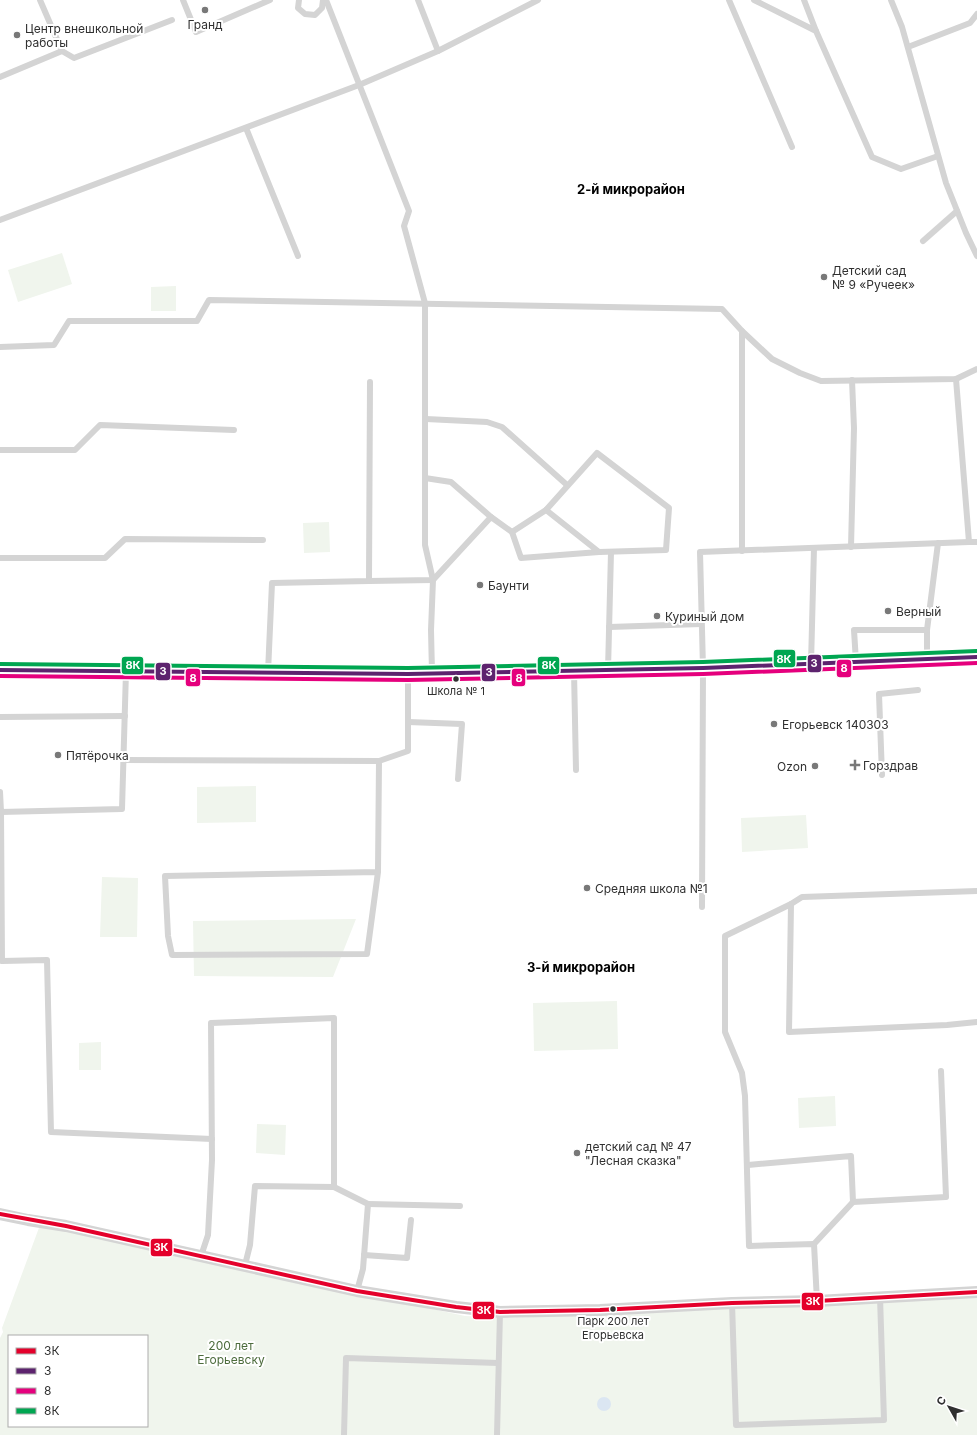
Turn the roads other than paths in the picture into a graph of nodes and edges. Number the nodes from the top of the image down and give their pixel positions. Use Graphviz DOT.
graph roads {
  1 [pos="40,0"];
  2 [pos="183,0"];
  3 [pos="270,0"];
  4 [pos="299,0"];
  5 [pos="323,0"];
  6 [pos="326,0"];
  7 [pos="418,0"];
  8 [pos="538,0"];
  9 [pos="729,0"];
  10 [pos="754,0"];
  11 [pos="804,0"];
  12 [pos="891,0"];
  13 [pos="530,2"];
  14 [pos="977,14"];
  15 [pos="172,20"];
  16 [pos="816,31"];
  17 [pos="908,48"];
  18 [pos="62,51"];
  19 [pos="438,51"];
  20 [pos="0,77"];
  21 [pos="359,85"];
  22 [pos="246,128"];
  23 [pos="792,147"];
  24 [pos="938,156"];
  25 [pos="957,211"];
  26 [pos="0,220"];
  27 [pos="923,241"];
  28 [pos="298,256"];
  29 [pos="977,256"];
  30 [pos="425,303"];
  31 [pos="742,331"];
  32 [pos="0,347"];
  33 [pos="977,369"];
  34 [pos="956,379"];
  35 [pos="852,380"];
  36 [pos="370,382"];
  37 [pos="426,419"];
  38 [pos="234,430"];
  39 [pos="0,450"];
  40 [pos="426,478"];
  41 [pos="567,485"];
  42 [pos="546,510"];
  43 [pos="491,517"];
  44 [pos="512,532"];
  45 [pos="263,540"];
  46 [pos="969,542"];
  47 [pos="977,542"];
  48 [pos="938,543"];
  49 [pos="852,547"];
  50 [pos="814,548"];
  51 [pos="742,551"];
  52 [pos="600,552"];
  53 [pos="611,552"];
  54 [pos="0,558"];
  55 [pos="433,580"];
  56 [pos="369,582"];
  57 [pos="701,624"];
  58 [pos="609,627"];
  59 [pos="927,630"];
  60 [pos="977,657"];
  61 [pos="927,659"];
  62 [pos="856,662"];
  63 [pos="812,664"];
  64 [pos="703,668"];
  65 [pos="0,670"];
  66 [pos="608,670"];
  67 [pos="126,671"];
  68 [pos="574,671"];
  69 [pos="268,672"];
  70 [pos="432,673"];
  71 [pos="408,674"];
  72 [pos="918,690"];
  73 [pos="125,716"];
  74 [pos="0,717"];
  75 [pos="408,722"];
  76 [pos="124,760"];
  77 [pos="379,761"];
  78 [pos="576,770"];
  79 [pos="882,775"];
  80 [pos="458,779"];
  81 [pos="0,792"];
  82 [pos="1,812"];
  83 [pos="378,872"];
  84 [pos="977,891"];
  85 [pos="791,904"];
  86 [pos="702,907"];
  87 [pos="977,1022"];
  88 [pos="941,1071"];
  89 [pos="212,1139"];
  90 [pos="748,1165"];
  91 [pos="334,1187"];
  92 [pos="853,1202"];
  93 [pos="368,1204"];
  94 [pos="460,1206"];
  95 [pos="0,1214"];
  96 [pos="411,1220"];
  97 [pos="814,1244"];
  98 [pos="364,1255"];
  99 [pos="201,1256"];
  100 [pos="245,1265"];
  101 [pos="357,1291"];
  102 [pos="977,1292"];
  103 [pos="880,1297"];
  104 [pos="817,1301"];
  105 [pos="732,1303"];
  106 [pos="500,1312"];
  107 [pos="498,1363"];
  108 [pos="344,1435"];
  109 [pos="497,1435"];
  1 -- 18 [label="lane"];
  2 -- 3 [label="lane"];
  4 -- 5 [label="lane"];
  6 -- 21 [label="lane"];
  7 -- 19 [label="lane"];
  8 -- 13 [label="lane"];
  9 -- 23 [label="lane"];
  10 -- 16 [label="lane"];
  11 -- 16 [label="lane"];
  12 -- 17 [label="lane"];
  13 -- 19 [label="lane"];
  14 -- 17 [label="lane"];
  15 -- 18 [label="lane"];
  16 -- 24 [label="lane"];
  17 -- 24 [label="lane"];
  18 -- 20 [label="lane"];
  19 -- 21 [label="lane"];
  21 -- 22 [label="lane"];
  21 -- 30 [label="lane"];
  22 -- 26 [label="lane"];
  22 -- 28 [label="lane"];
  24 -- 25 [label="lane"];
  25 -- 27 [label="lane"];
  25 -- 29 [label="lane"];
  30 -- 31 [label="lane"];
  30 -- 32 [label="lane"];
  30 -- 37 [label="lane"];
  31 -- 35 [label="lane"];
  31 -- 51 [label="lane"];
  33 -- 34 [label="lane"];
  34 -- 35 [label="lane"];
  34 -- 46 [label="lane"];
  35 -- 49 [label="lane"];
  36 -- 56 [label="lane"];
  37 -- 40 [label="lane"];
  37 -- 41 [label="lane"];
  38 -- 39 [label="lane"];
  40 -- 43 [label="lane"];
  40 -- 55 [label="lane"];
  41 -- 42 [label="lane"];
  41 -- 53 [label="lane"];
  42 -- 44 [label="lane"];
  42 -- 52 [label="lane"];
  43 -- 44 [label="lane"];
  43 -- 55 [label="lane"];
  44 -- 52 [label="lane"];
  45 -- 54 [label="lane"];
  46 -- 47 [label="lane"];
  46 -- 48 [label="lane"];
  48 -- 49 [label="lane"];
  48 -- 59 [label="lane"];
  49 -- 50 [label="lane"];
  50 -- 51 [label="lane"];
  50 -- 63 [label="lane"];
  51 -- 57 [label="lane"];
  52 -- 53 [label="lane"];
  53 -- 58 [label="lane"];
  55 -- 56 [label="lane"];
  55 -- 70 [label="lane"];
  56 -- 69 [label="lane"];
  57 -- 58 [label="lane"];
  57 -- 64 [label="lane"];
  58 -- 66 [label="lane"];
  59 -- 61 [label="lane"];
  59 -- 62 [label="lane"];
  60 -- 61 [label="street"];
  61 -- 62 [label="street"];
  62 -- 63 [label="street"];
  63 -- 64 [label="street"];
  64 -- 66 [label="street"];
  64 -- 86 [label="lane"];
  65 -- 67 [label="street"];
  66 -- 68 [label="street"];
  67 -- 69 [label="street"];
  67 -- 73 [label="lane"];
  68 -- 70 [label="street"];
  68 -- 78 [label="lane"];
  69 -- 71 [label="street"];
  70 -- 71 [label="street"];
  71 -- 75 [label="lane"];
  72 -- 79 [label="lane"];
  73 -- 74 [label="lane"];
  73 -- 76 [label="lane"];
  75 -- 77 [label="lane"];
  75 -- 80 [label="lane"];
  76 -- 77 [label="lane"];
  76 -- 82 [label="lane"];
  77 -- 83 [label="lane"];
  81 -- 82 [label="lane"];
  82 -- 89 [label="lane"];
  83 -- 83 [label="lane"];
  84 -- 85 [label="lane"];
  85 -- 87 [label="lane"];
  85 -- 90 [label="lane"];
  88 -- 92 [label="lane"];
  89 -- 91 [label="lane"];
  89 -- 99 [label="lane"];
  90 -- 92 [label="lane"];
  90 -- 97 [label="lane"];
  91 -- 93 [label="lane"];
  91 -- 100 [label="lane"];
  92 -- 97 [label="lane"];
  93 -- 94 [label="lane"];
  93 -- 98 [label="lane"];
  95 -- 99 [label="street"];
  96 -- 98 [label="lane"];
  97 -- 104 [label="lane"];
  98 -- 101 [label="lane"];
  99 -- 100 [label="street"];
  100 -- 101 [label="street"];
  101 -- 106 [label="street"];
  102 -- 103 [label="street"];
  103 -- 104 [label="street"];
  103 -- 105 [label="lane"];
  104 -- 105 [label="street"];
  105 -- 106 [label="street"];
  106 -- 107 [label="lane"];
  107 -- 108 [label="lane"];
  107 -- 109 [label="lane"];
}
